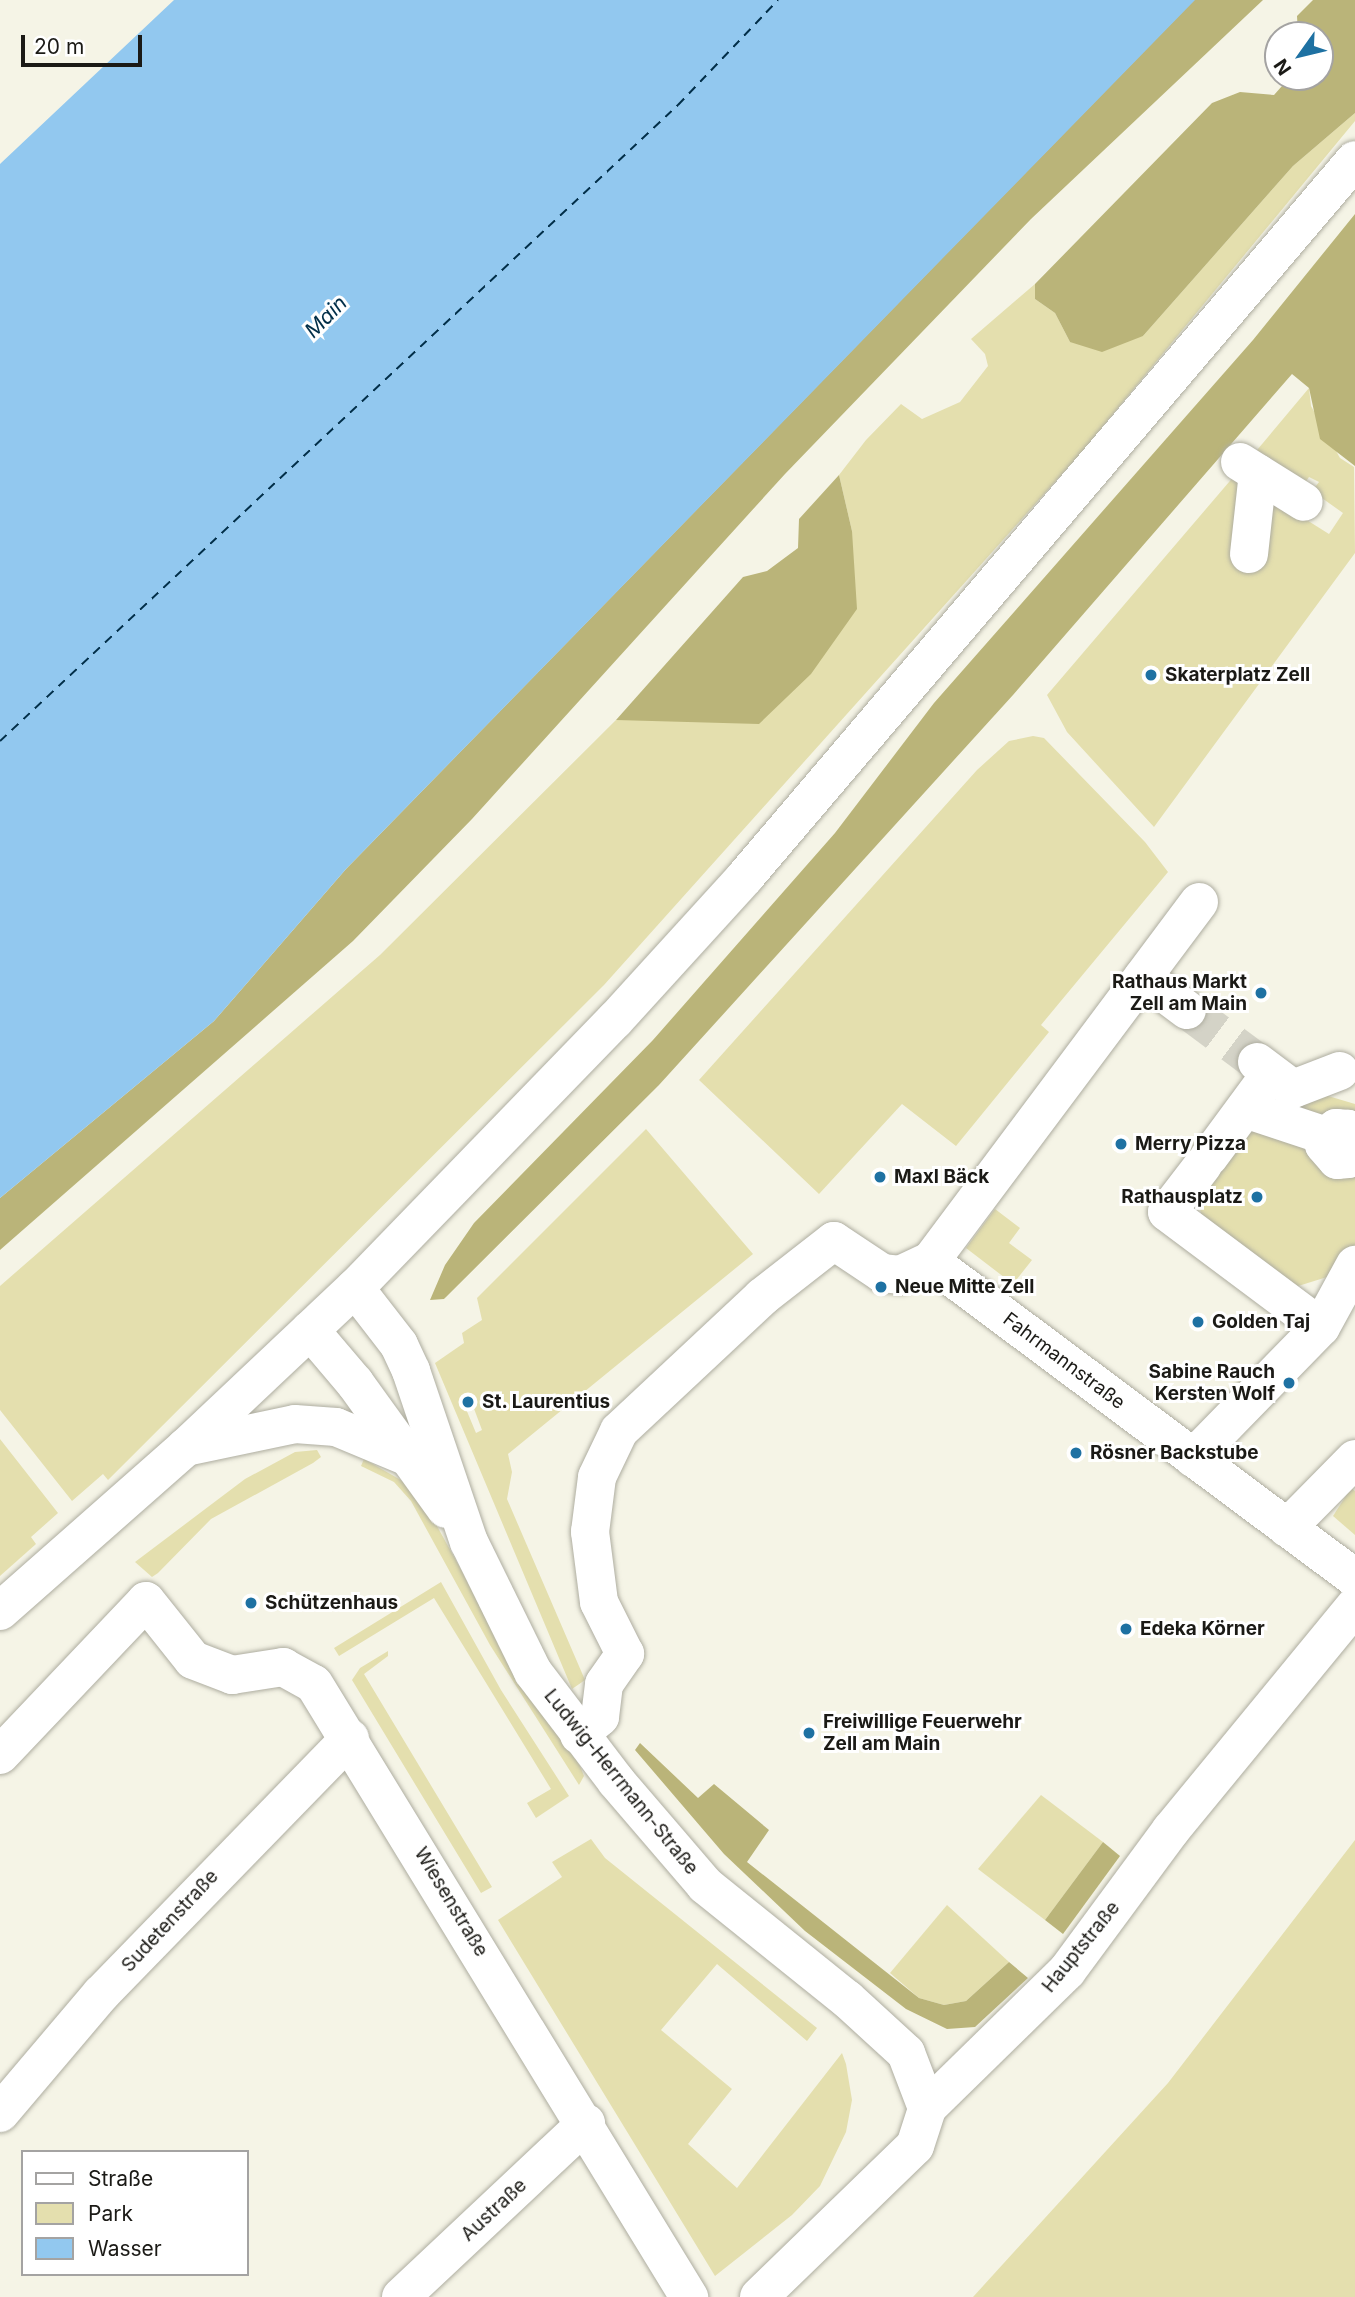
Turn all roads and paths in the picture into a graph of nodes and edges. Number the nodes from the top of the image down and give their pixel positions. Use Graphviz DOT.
graph roads {
  1 [pos="1355,160"];
  2 [pos="1304,502"];
  3 [pos="1249,554"];
  4 [pos="1199,902"];
  5 [pos="1143,977"];
  6 [pos="1187,1010"];
  7 [pos="1339,1070"];
  8 [pos="1245,1109"];
  9 [pos="1349,1146"];
  10 [pos="930,1261"];
  11 [pos="1355,1265"];
  12 [pos="355,1288"];
  13 [pos="1321,1327"];
  14 [pos="310,1330"];
  15 [pos="186,1447"];
  16 [pos="408,1457"];
  17 [pos="1193,1458"];
  18 [pos="1355,1459"];
  19 [pos="1287,1528"];
  20 [pos="469,1542"];
  21 [pos="1355,1578"];
  22 [pos="1355,1606"];
  23 [pos="0,1611"];
  24 [pos="579,1735"];
  25 [pos="351,1738"];
  26 [pos="0,1755"];
  27 [pos="927,2108"];
  28 [pos="0,2113"];
  29 [pos="586,2123"];
  30 [pos="401,2297"];
  31 [pos="690,2297"];
  32 [pos="759,2297"];
  1 -- 12 [label="street"];
  2 -- 3 [label="street"];
  4 -- 5 [label="street"];
  5 -- 6 [label="street"];
  5 -- 10 [label="street"];
  7 -- 8 [label="street"];
  8 -- 9 [label="street"];
  8 -- 13 [label="street"];
  10 -- 17 [label="street, Fahrmannstraße"];
  10 -- 24 [label="street"];
  11 -- 13 [label="street"];
  12 -- 14 [label="street"];
  12 -- 20 [label="street, Ludwig-Herrmann-Straße"];
  13 -- 17 [label="street"];
  14 -- 15 [label="street"];
  14 -- 16 [label="street, Ludwig-Herrmann-Straße"];
  15 -- 16 [label="street"];
  15 -- 23 [label="street"];
  16 -- 20 [label="street, Ludwig-Herrmann-Straße"];
  17 -- 19 [label="street, Fahrmannstraße"];
  18 -- 19 [label="street"];
  19 -- 21 [label="street, Fahrmannstraße"];
  20 -- 24 [label="street, Ludwig-Herrmann-Straße"];
  22 -- 27 [label="street, Hauptstraße"];
  24 -- 27 [label="street, Ludwig-Herrmann-Straße"];
  25 -- 26 [label="street, Wiesenstraße"];
  25 -- 28 [label="street, Sudetenstraße"];
  25 -- 29 [label="street, Wiesenstraße"];
  27 -- 32 [label="street, Hauptstraße"];
  29 -- 30 [label="street, Austraße"];
  29 -- 31 [label="street, Wiesenstraße"];
}
